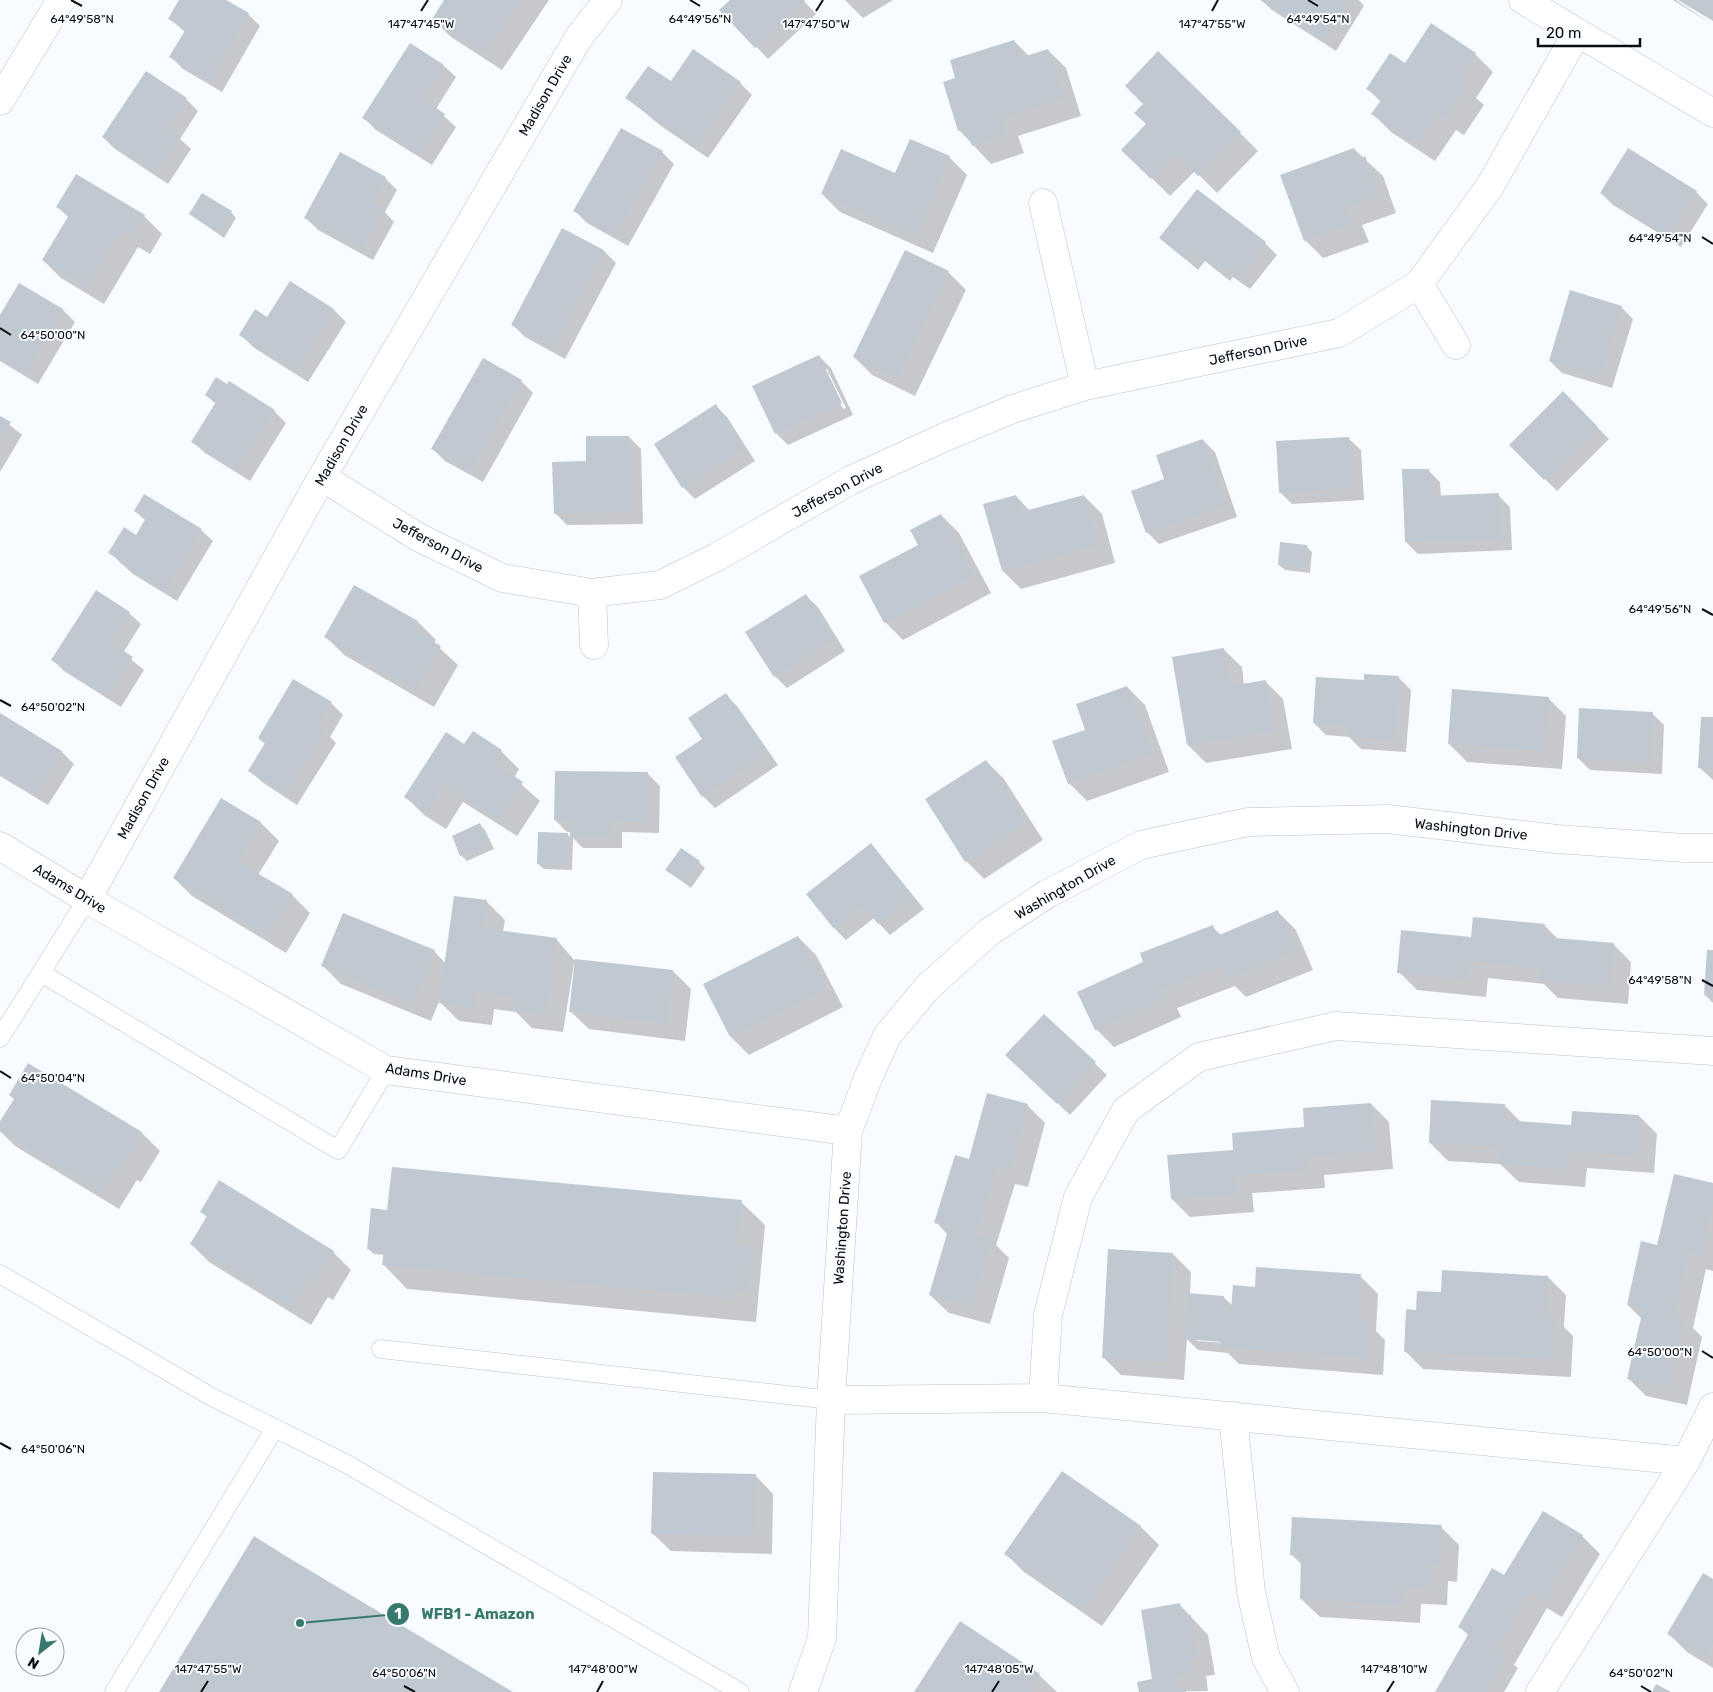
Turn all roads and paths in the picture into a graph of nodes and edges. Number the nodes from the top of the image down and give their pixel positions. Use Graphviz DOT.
graph roads {
  1 [pos="61,0"];
  2 [pos="608,0"];
  3 [pos="1523,0"];
  4 [pos="1577,33"];
  5 [pos="0,101"];
  6 [pos="1713,113"];
  7 [pos="1043,203"];
  8 [pos="1420,284"];
  9 [pos="1456,345"];
  10 [pos="1085,386"];
  11 [pos="322,478"];
  12 [pos="592,593"];
  13 [pos="594,645"];
  14 [pos="0,846"];
  15 [pos="1713,848"];
  16 [pos="87,899"];
  17 [pos="41,973"];
  18 [pos="0,1038"];
  19 [pos="1713,1051"];
  20 [pos="386,1070"];
  21 [pos="848,1131"];
  22 [pos="0,1274"];
  23 [pos="380,1349"];
  24 [pos="1043,1398"];
  25 [pos="831,1400"];
  26 [pos="1713,1407"];
  27 [pos="1233,1416"];
  28 [pos="275,1428"];
  29 [pos="1686,1461"];
  30 [pos="114,1692"];
  31 [pos="740,1692"];
  32 [pos="803,1692"];
  33 [pos="1285,1692"];
  34 [pos="1540,1692"];
  1 -- 5 [label="street"];
  2 -- 11 [label="street, Madison Drive"];
  3 -- 4 [label="street"];
  4 -- 6 [label="street"];
  4 -- 8 [label="street, Jefferson Drive"];
  7 -- 10 [label="street"];
  8 -- 9 [label="street"];
  8 -- 10 [label="street, Jefferson Drive"];
  10 -- 12 [label="street, Jefferson Drive"];
  11 -- 12 [label="street, Jefferson Drive"];
  11 -- 16 [label="street, Madison Drive"];
  12 -- 13 [label="street"];
  14 -- 16 [label="street, Adams Drive"];
  15 -- 21 [label="street, Washington Drive"];
  16 -- 17 [label="lane"];
  16 -- 20 [label="street, Adams Drive"];
  17 -- 18 [label="lane"];
  17 -- 20 [label="lane"];
  19 -- 24 [label="street"];
  20 -- 21 [label="street, Adams Drive"];
  21 -- 25 [label="street, Washington Drive"];
  22 -- 28 [label="lane"];
  23 -- 25 [label="lane"];
  24 -- 25 [label="street"];
  24 -- 27 [label="street"];
  25 -- 32 [label="street, Washington Drive"];
  26 -- 29 [label="street"];
  27 -- 29 [label="street"];
  27 -- 33 [label="street"];
  28 -- 30 [label="lane"];
  28 -- 31 [label="lane"];
  29 -- 34 [label="street"];
}
